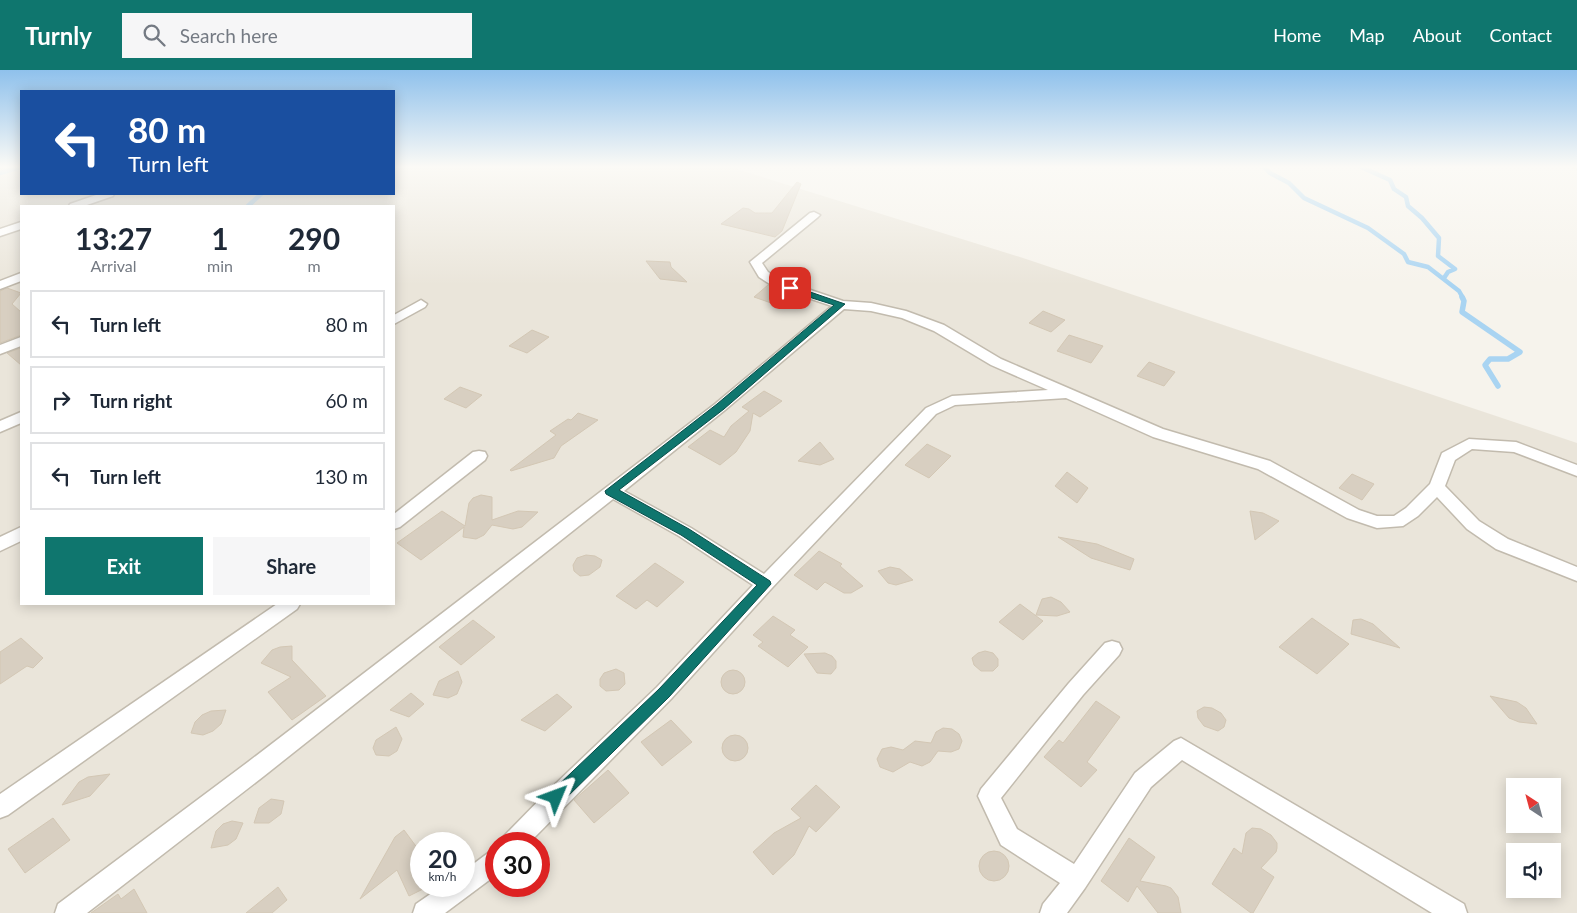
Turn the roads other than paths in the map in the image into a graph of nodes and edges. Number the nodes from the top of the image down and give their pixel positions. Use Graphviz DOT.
graph roads {
  1 [pos="814,215"];
  2 [pos="20,225"];
  3 [pos="0,233"];
  4 [pos="20,277"];
  5 [pos="0,285"];
  6 [pos="421,304"];
  7 [pos="841,304"];
  8 [pos="395,319"];
  9 [pos="20,341"];
  10 [pos="0,350"];
  11 [pos="1069,394"];
  12 [pos="20,417"];
  13 [pos="0,427"];
  14 [pos="478,456"];
  15 [pos="1577,471"];
  16 [pos="1437,487"];
  17 [pos="610,491"];
  18 [pos="395,522"];
  19 [pos="20,534"];
  20 [pos="0,545"];
  21 [pos="1577,574"];
  22 [pos="765,584"];
  23 [pos="290,605"];
  24 [pos="1112,650"];
  25 [pos="0,806"];
  26 [pos="523,832"];
  27 [pos="1077,880"];
  28 [pos="447,897"];
  29 [pos="67,913"];
  30 [pos="425,913"];
  31 [pos="1052,913"];
  32 [pos="1455,913"];
  1 -- 7 [label="street"];
  2 -- 3 [label="street"];
  4 -- 5 [label="street"];
  6 -- 8 [label="street"];
  7 -- 11 [label="street"];
  7 -- 17 [label="street"];
  9 -- 10 [label="street"];
  11 -- 16 [label="street"];
  11 -- 22 [label="street"];
  12 -- 13 [label="street"];
  14 -- 18 [label="street"];
  15 -- 16 [label="street"];
  16 -- 21 [label="street"];
  17 -- 22 [label="street"];
  17 -- 29 [label="street"];
  19 -- 20 [label="street"];
  22 -- 26 [label="street"];
  23 -- 25 [label="street"];
  24 -- 27 [label="street"];
  27 -- 31 [label="street"];
  27 -- 32 [label="street"];
  28 -- 30 [label="street"];
}
